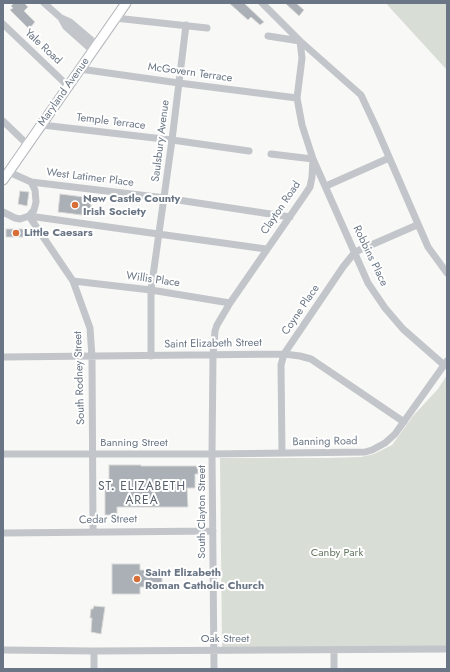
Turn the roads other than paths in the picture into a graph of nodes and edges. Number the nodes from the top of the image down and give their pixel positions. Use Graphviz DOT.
graph roads {
  1 [pos="44,3"];
  2 [pos="126,3"];
  3 [pos="262,3"];
  4 [pos="115,18"];
  5 [pos="3,24"];
  6 [pos="186,25"];
  7 [pos="207,28"];
  8 [pos="268,36"];
  9 [pos="300,41"];
  10 [pos="95,48"];
  11 [pos="80,69"];
  12 [pos="179,83"];
  13 [pos="68,86"];
  14 [pos="297,98"];
  15 [pos="3,121"];
  16 [pos="42,125"];
  17 [pos="172,140"];
  18 [pos="28,144"];
  19 [pos="249,151"];
  20 [pos="271,154"];
  21 [pos="312,158"];
  22 [pos="389,158"];
  23 [pos="9,172"];
  24 [pos="3,180"];
  25 [pos="31,182"];
  26 [pos="326,186"];
  27 [pos="165,198"];
  28 [pos="3,212"];
  29 [pos="29,216"];
  30 [pos="290,217"];
  31 [pos="417,225"];
  32 [pos="159,234"];
  33 [pos="266,250"];
  34 [pos="355,252"];
  35 [pos="447,274"];
  36 [pos="73,281"];
  37 [pos="151,290"];
  38 [pos="230,303"];
  39 [pos="284,354"];
  40 [pos="92,356"];
  41 [pos="151,356"];
  42 [pos="213,356"];
  43 [pos="3,357"];
  44 [pos="446,363"];
  45 [pos="404,422"];
  46 [pos="92,453"];
  47 [pos="265,453"];
  48 [pos="282,453"];
  49 [pos="3,454"];
  50 [pos="212,454"];
  51 [pos="213,530"];
  52 [pos="93,531"];
  53 [pos="3,533"];
  54 [pos="447,649"];
  55 [pos="3,650"];
  56 [pos="214,650"];
  57 [pos="334,650"];
  58 [pos="94,651"];
  59 [pos="94,669"];
  60 [pos="214,669"];
  61 [pos="334,669"];
  1 -- 10 [label="street"];
  2 -- 4 [label="main road, Maryland Avenue"];
  3 -- 9 [label="street"];
  4 -- 6 [label="street"];
  4 -- 10 [label="main road, Maryland Avenue"];
  5 -- 13 [label="street, Yale Road"];
  6 -- 7 [label="street"];
  6 -- 12 [label="street, Saulsbury Avenue"];
  8 -- 9 [label="street"];
  9 -- 14 [label="street, Clayton Road"];
  9 -- 22 [label="street"];
  10 -- 11 [label="main road, Maryland Avenue"];
  11 -- 12 [label="street, McGovern Terrace"];
  11 -- 13 [label="main road, Maryland Avenue"];
  12 -- 14 [label="street, McGovern Terrace"];
  12 -- 17 [label="street, Saulsbury Avenue"];
  13 -- 16 [label="main road, Maryland Avenue"];
  14 -- 21 [label="street, Clayton Road"];
  15 -- 18 [label="street"];
  16 -- 17 [label="street, Temple Terrace"];
  16 -- 18 [label="main road, Maryland Avenue"];
  17 -- 19 [label="street, Temple Terrace"];
  17 -- 27 [label="street, Saulsbury Avenue"];
  18 -- 23 [label="main road, Maryland Avenue"];
  20 -- 21 [label="street"];
  21 -- 26 [label="street, Robbins Place"];
  21 -- 30 [label="street, Clayton Road"];
  22 -- 26 [label="street"];
  22 -- 31 [label="street"];
  23 -- 24 [label="main road, Maryland Avenue"];
  23 -- 25 [label="street, West Latimer Place"];
  25 -- 27 [label="street, West Latimer Place"];
  25 -- 29 [label="street"];
  26 -- 34 [label="street, Robbins Place"];
  27 -- 30 [label="street, West Latimer Place"];
  27 -- 32 [label="street, Saulsbury Avenue"];
  28 -- 29 [label="street"];
  29 -- 32 [label="street"];
  29 -- 36 [label="street, South Rodney Street"];
  30 -- 33 [label="street, Clayton Road"];
  31 -- 34 [label="street, Coyne Place"];
  31 -- 35 [label="street"];
  32 -- 33 [label="street"];
  32 -- 37 [label="street, Saulsbury Avenue"];
  33 -- 38 [label="street, Clayton Road"];
  34 -- 39 [label="street, Coyne Place"];
  34 -- 44 [label="street, Robbins Place"];
  36 -- 37 [label="street, Willis Place"];
  36 -- 40 [label="street, South Rodney Street"];
  37 -- 38 [label="street, Willis Place"];
  37 -- 41 [label="street, Saulsbury Avenue"];
  38 -- 42 [label="street, Clayton Road"];
  39 -- 42 [label="street, Saint Elizabeth Street"];
  39 -- 45 [label="street, Saint Elizabeth Street"];
  39 -- 48 [label="street, Coyne Place"];
  40 -- 41 [label="street, Saint Elizabeth Street"];
  40 -- 43 [label="street, Saint Elizabeth Street"];
  40 -- 46 [label="street, South Rodney Street"];
  41 -- 42 [label="street, Saint Elizabeth Street"];
  42 -- 50 [label="street, South Clayton Street"];
  44 -- 45 [label="street, Banning Road"];
  45 -- 48 [label="street, Banning Road"];
  46 -- 49 [label="street, Banning Street"];
  46 -- 50 [label="street, Banning Street"];
  46 -- 52 [label="street, South Rodney Street"];
  47 -- 48 [label="street, Banning Road"];
  47 -- 50 [label="street, Banning Street"];
  50 -- 51 [label="street, South Clayton Street"];
  51 -- 52 [label="street, Cedar Street"];
  51 -- 56 [label="street, South Clayton Street"];
  52 -- 53 [label="street, Cedar Street"];
  54 -- 57 [label="street, Oak Street"];
  55 -- 58 [label="street, Oak Street"];
  56 -- 57 [label="street, Oak Street"];
  56 -- 58 [label="street, Oak Street"];
  56 -- 60 [label="street, South Clayton Street"];
  57 -- 61 [label="street"];
  58 -- 59 [label="street"];
}
